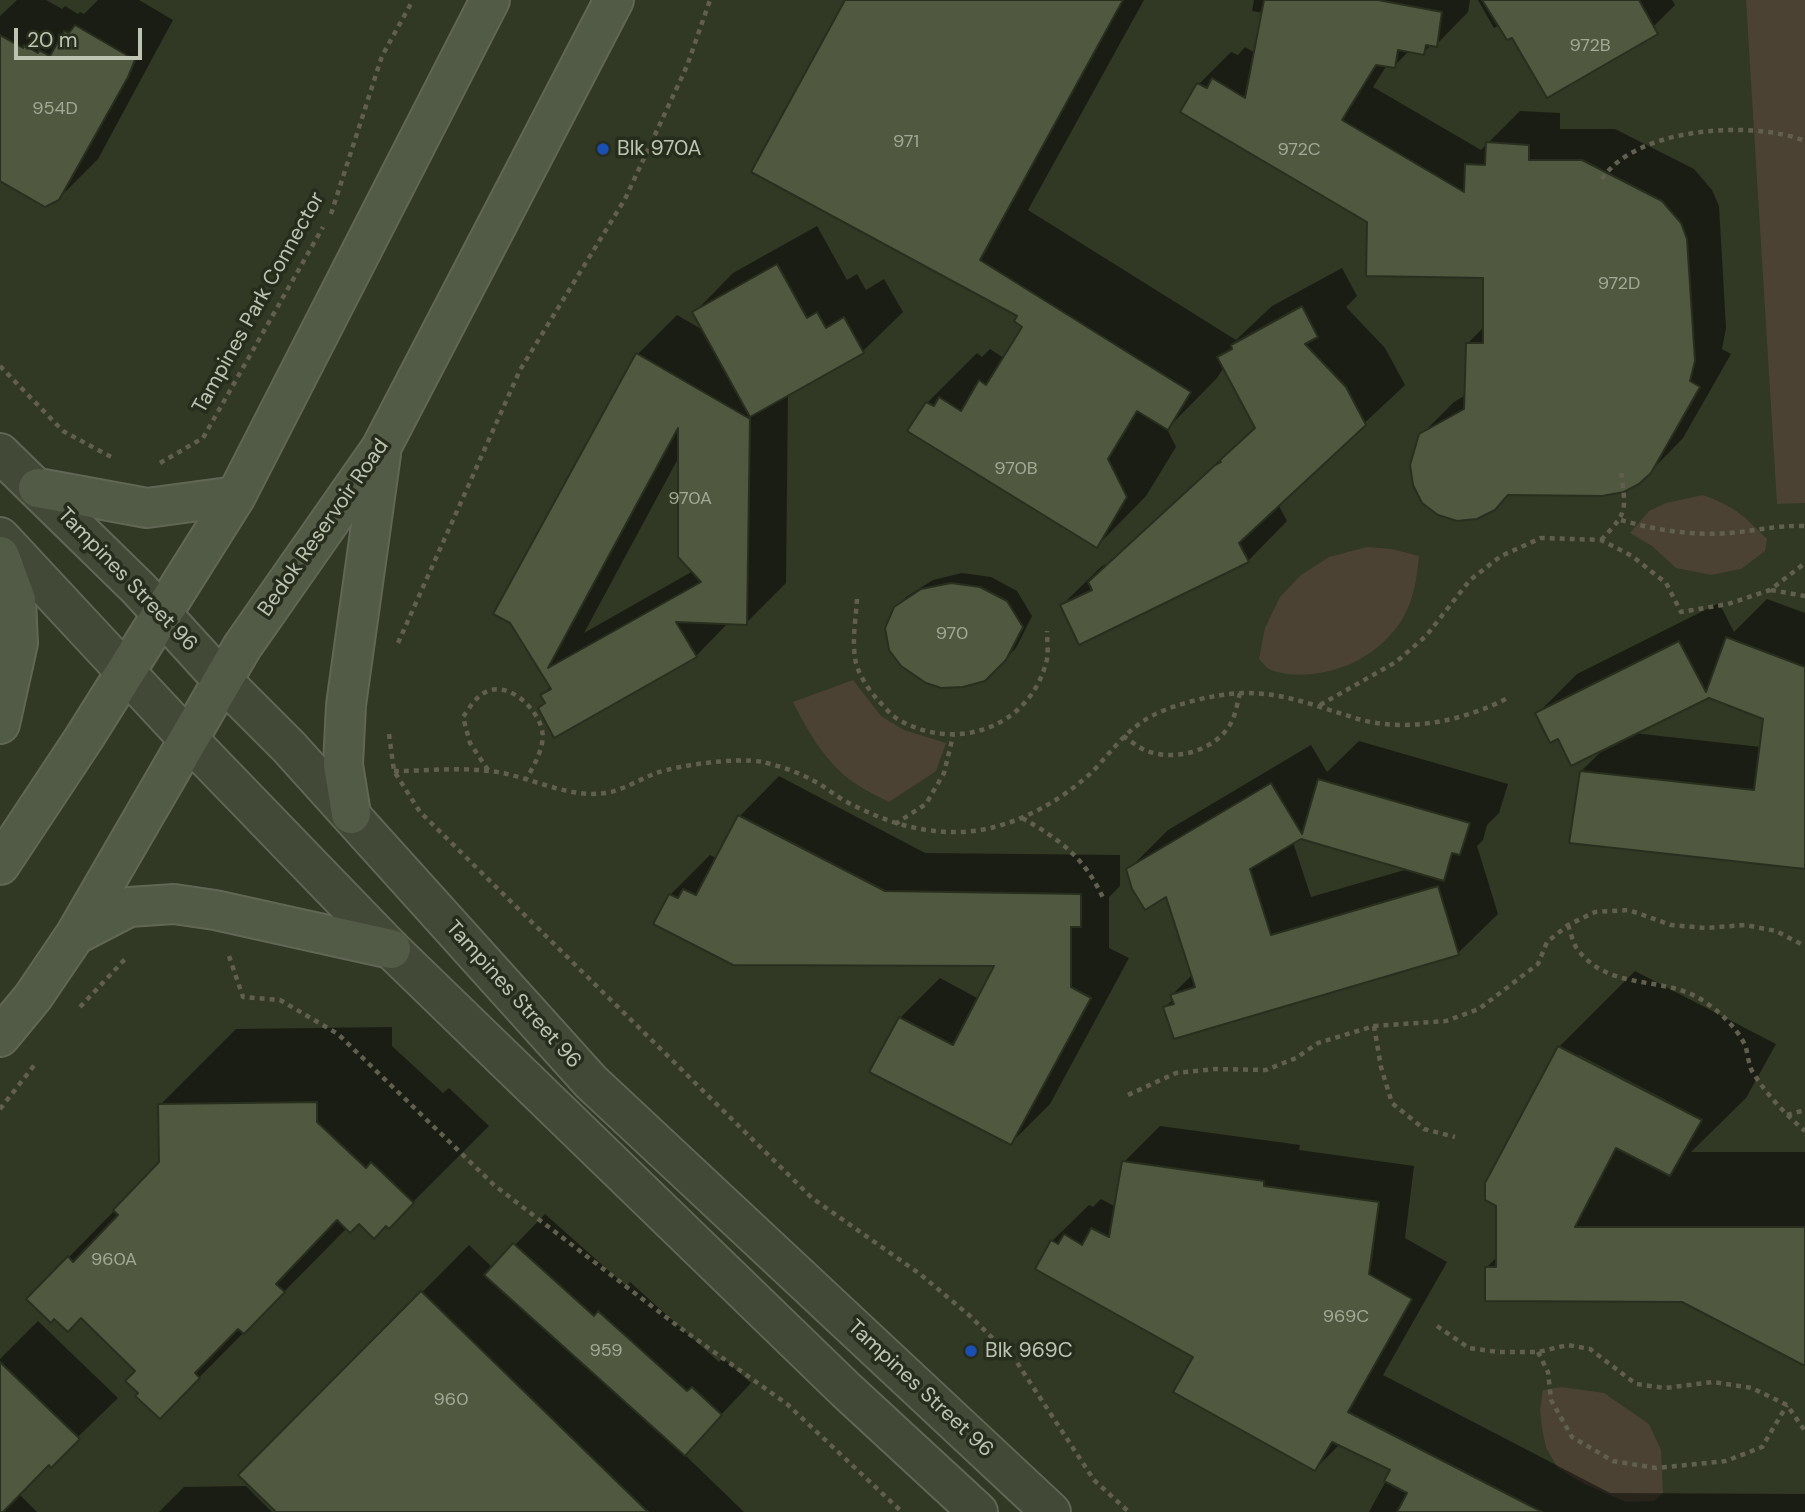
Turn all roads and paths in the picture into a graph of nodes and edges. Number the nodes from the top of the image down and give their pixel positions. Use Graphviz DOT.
graph roads {
  1 [pos="413,0"];
  2 [pos="490,0"];
  3 [pos="614,0"];
  4 [pos="710,0"];
  5 [pos="1805,141"];
  6 [pos="1602,179"];
  7 [pos="0,366"];
  8 [pos="382,448"];
  9 [pos="0,453"];
  10 [pos="119,461"];
  11 [pos="151,468"];
  12 [pos="1622,469"];
  13 [pos="38,488"];
  14 [pos="236,496"];
  15 [pos="1621,520"];
  16 [pos="1805,526"];
  17 [pos="0,537"];
  18 [pos="1601,540"];
  19 [pos="0,556"];
  20 [pos="1805,563"];
  21 [pos="1770,590"];
  22 [pos="1805,596"];
  23 [pos="857,599"];
  24 [pos="163,614"];
  25 [pos="1047,631"];
  26 [pos="395,650"];
  27 [pos="127,671"];
  28 [pos="223,681"];
  29 [pos="1240,693"];
  30 [pos="1508,698"];
  31 [pos="1319,705"];
  32 [pos="0,724"];
  33 [pos="388,731"];
  34 [pos="953,736"];
  35 [pos="1124,736"];
  36 [pos="189,740"];
  37 [pos="394,771"];
  38 [pos="488,771"];
  39 [pos="527,778"];
  40 [pos="351,814"];
  41 [pos="1021,818"];
  42 [pos="895,824"];
  43 [pos="0,865"];
  44 [pos="1104,900"];
  45 [pos="1568,925"];
  46 [pos="75,935"];
  47 [pos="1805,946"];
  48 [pos="391,949"];
  49 [pos="229,952"];
  50 [pos="129,955"];
  51 [pos="76,1012"];
  52 [pos="1374,1026"];
  53 [pos="0,1037"];
  54 [pos="42,1055"];
  55 [pos="1128,1095"];
  56 [pos="0,1109"];
  57 [pos="1805,1110"];
  58 [pos="1787,1115"];
  59 [pos="1805,1131"];
  60 [pos="1455,1137"];
  61 [pos="1437,1326"];
  62 [pos="1538,1352"];
  63 [pos="1787,1405"];
  64 [pos="1805,1431"];
  65 [pos="902,1512"];
  66 [pos="978,1512"];
  67 [pos="1051,1512"];
  68 [pos="1129,1512"];
  1 -- 11 [label="path, Tampines Park Connector"];
  2 -- 14 [label="main road"];
  3 -- 8 [label="main road, Bedok Reservoir Road"];
  4 -- 26 [label="path"];
  5 -- 6 [label="path"];
  7 -- 10 [label="path"];
  8 -- 28 [label="main road, Bedok Reservoir Road"];
  8 -- 40 [label="main road"];
  9 -- 13 [label="street, Tampines Street 96"];
  12 -- 15 [label="path"];
  13 -- 14 [label="main road"];
  13 -- 24 [label="street, Tampines Street 96"];
  14 -- 24 [label="main road"];
  15 -- 16 [label="path"];
  15 -- 18 [label="path"];
  17 -- 27 [label="street"];
  18 -- 21 [label="path"];
  18 -- 31 [label="path"];
  19 -- 32 [label="main road"];
  20 -- 21 [label="path"];
  21 -- 22 [label="path"];
  23 -- 34 [label="path"];
  24 -- 27 [label="main road"];
  24 -- 28 [label="street, Tampines Street 96"];
  25 -- 34 [label="path"];
  27 -- 36 [label="street"];
  27 -- 43 [label="main road"];
  28 -- 36 [label="main road, Bedok Reservoir Road"];
  28 -- 40 [label="street, Tampines Street 96"];
  29 -- 31 [label="path"];
  29 -- 35 [label="path"];
  29 -- 35 [label="path"];
  30 -- 31 [label="path"];
  33 -- 37 [label="path"];
  34 -- 42 [label="path"];
  35 -- 41 [label="path"];
  36 -- 46 [label="main road, Bedok Reservoir Road"];
  36 -- 48 [label="street"];
  37 -- 38 [label="path"];
  37 -- 68 [label="path"];
  38 -- 39 [label="path"];
  38 -- 39 [label="path"];
  39 -- 42 [label="path"];
  40 -- 67 [label="street, Tampines Street 96"];
  41 -- 42 [label="path"];
  41 -- 44 [label="path"];
  45 -- 47 [label="path"];
  45 -- 52 [label="path"];
  45 -- 58 [label="path"];
  46 -- 48 [label="main road"];
  46 -- 53 [label="main road, Bedok Reservoir Road"];
  48 -- 66 [label="street"];
  49 -- 65 [label="path"];
  50 -- 51 [label="path"];
  52 -- 55 [label="path"];
  52 -- 60 [label="path"];
  54 -- 56 [label="path"];
  57 -- 58 [label="path"];
  58 -- 59 [label="path"];
  61 -- 62 [label="path"];
  62 -- 63 [label="path"];
  62 -- 63 [label="path"];
  63 -- 64 [label="path"];
}
